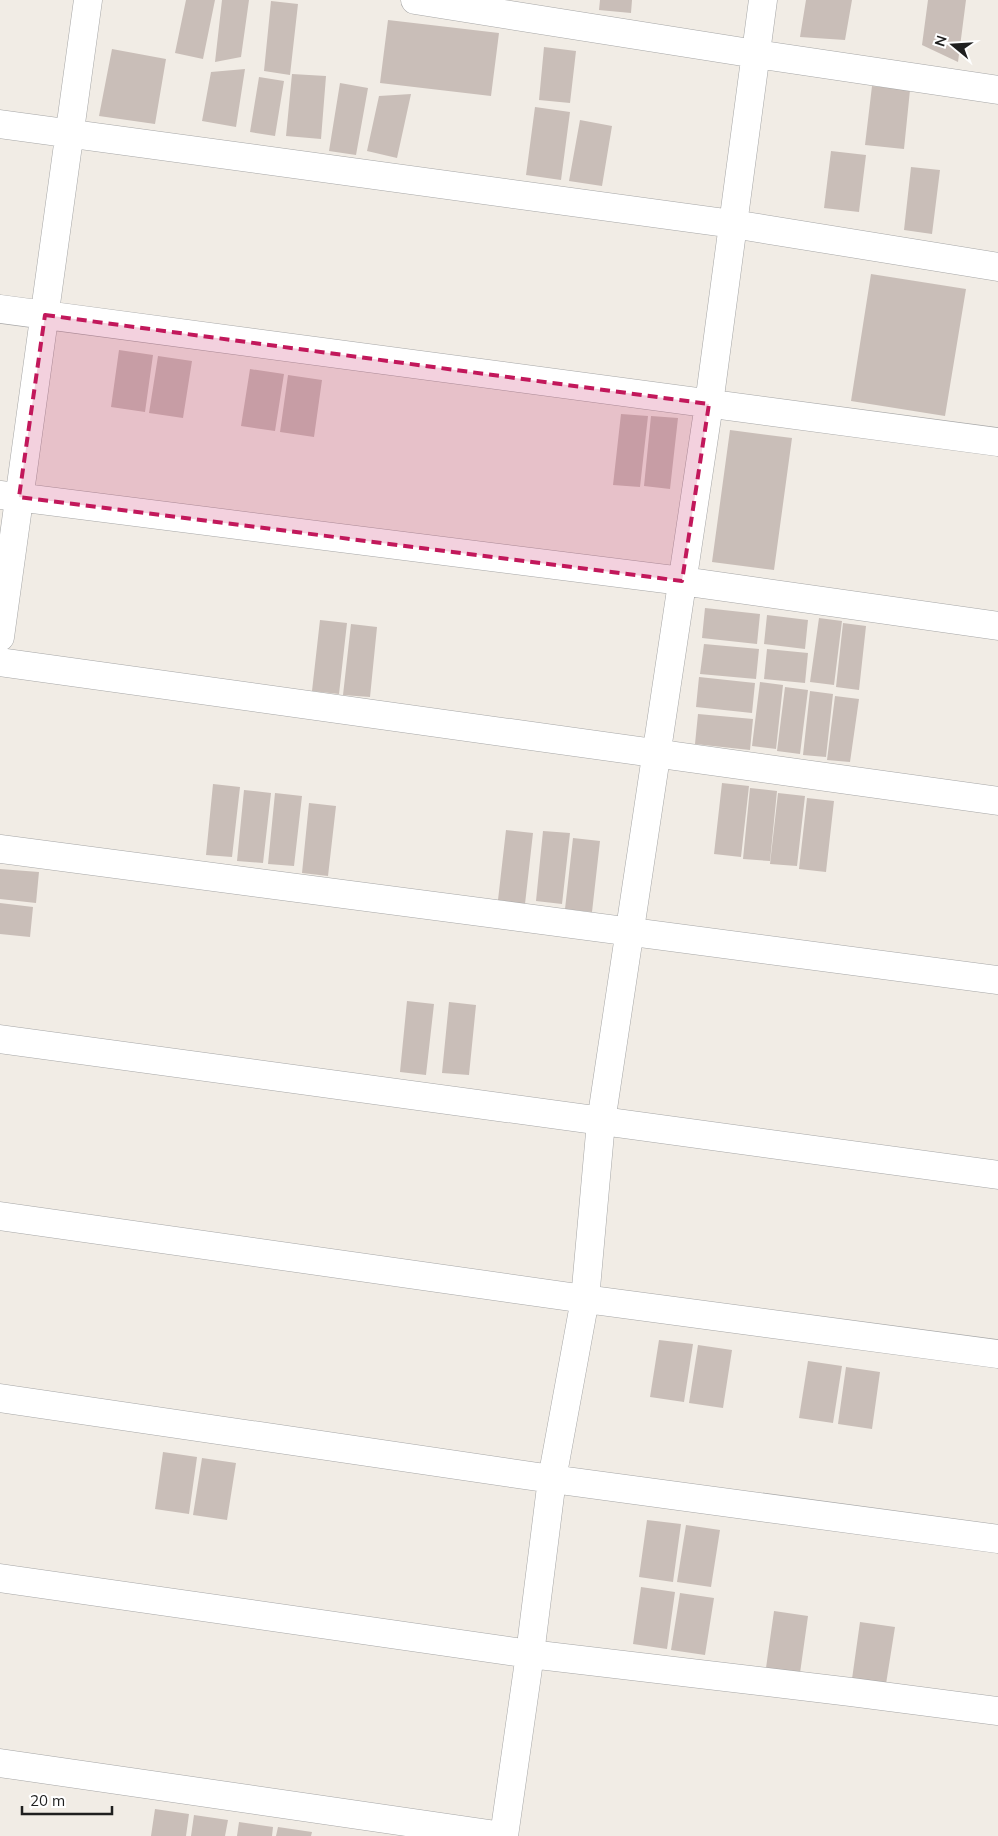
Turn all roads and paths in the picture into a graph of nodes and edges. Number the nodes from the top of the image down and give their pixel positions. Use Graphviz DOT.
graph roads {
  1 [pos="88,0"];
  2 [pos="415,0"];
  3 [pos="763,0"];
  4 [pos="756,54"];
  5 [pos="998,90"];
  6 [pos="0,124"];
  7 [pos="70,133"];
  8 [pos="733,224"];
  9 [pos="998,267"];
  10 [pos="0,309"];
  11 [pos="45,315"];
  12 [pos="709,404"];
  13 [pos="998,442"];
  14 [pos="10,496"];
  15 [pos="682,581"];
  16 [pos="998,626"];
  17 [pos="0,637"];
  18 [pos="0,662"];
  19 [pos="656,754"];
  20 [pos="998,800"];
  21 [pos="0,849"];
  22 [pos="630,932"];
  23 [pos="998,980"];
  24 [pos="0,1039"];
  25 [pos="601,1122"];
  26 [pos="998,1175"];
  27 [pos="0,1216"];
  28 [pos="585,1299"];
  29 [pos="998,1354"];
  30 [pos="0,1398"];
  31 [pos="552,1478"];
  32 [pos="998,1539"];
  33 [pos="0,1578"];
  34 [pos="530,1654"];
  35 [pos="998,1711"];
  36 [pos="0,1763"];
  37 [pos="504,1836"];
  1 -- 7 [label="street"];
  2 -- 4 [label="street"];
  3 -- 4 [label="street"];
  4 -- 5 [label="street"];
  4 -- 8 [label="street"];
  6 -- 7 [label="street"];
  7 -- 8 [label="street"];
  7 -- 11 [label="street"];
  8 -- 9 [label="street"];
  8 -- 12 [label="street"];
  10 -- 11 [label="street"];
  11 -- 12 [label="street"];
  11 -- 14 [label="street"];
  12 -- 13 [label="street"];
  12 -- 15 [label="street"];
  14 -- 15 [label="street"];
  14 -- 17 [label="street"];
  15 -- 16 [label="street"];
  15 -- 19 [label="street"];
  18 -- 19 [label="street"];
  19 -- 20 [label="street"];
  19 -- 22 [label="street"];
  21 -- 22 [label="street"];
  22 -- 23 [label="street"];
  22 -- 25 [label="street"];
  24 -- 25 [label="street"];
  25 -- 26 [label="street"];
  25 -- 28 [label="street"];
  27 -- 28 [label="street"];
  28 -- 29 [label="street"];
  28 -- 31 [label="street"];
  30 -- 31 [label="street"];
  31 -- 32 [label="street"];
  31 -- 34 [label="street"];
  33 -- 34 [label="street"];
  34 -- 35 [label="street"];
  34 -- 37 [label="street"];
  36 -- 37 [label="street"];
}
